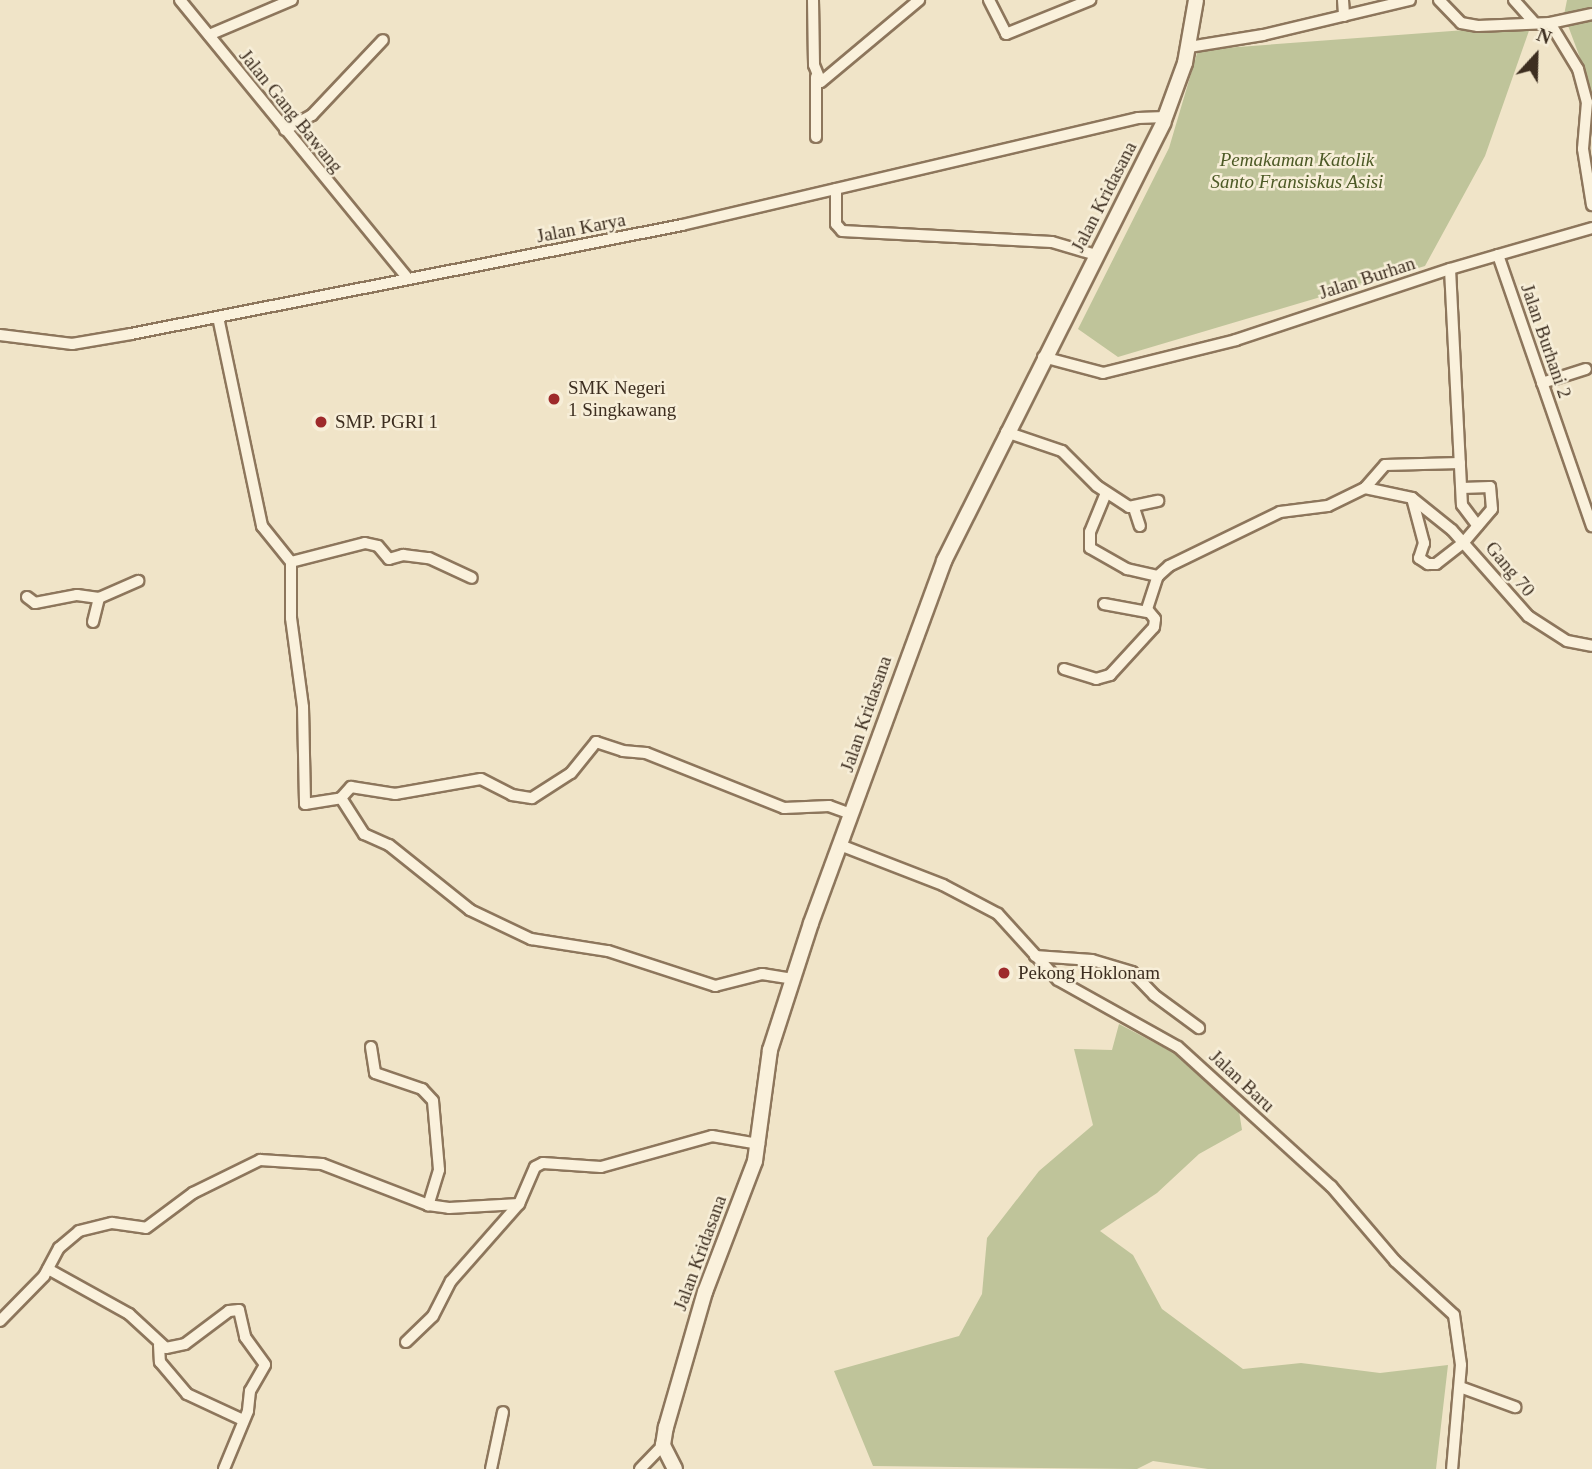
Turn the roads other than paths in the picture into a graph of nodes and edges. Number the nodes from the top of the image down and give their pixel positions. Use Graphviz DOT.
graph roads {
  1 [pos="180,0"];
  2 [pos="292,0"];
  3 [pos="813,0"];
  4 [pos="989,0"];
  5 [pos="1060,0"];
  6 [pos="1090,0"];
  7 [pos="1196,0"];
  8 [pos="1343,0"];
  9 [pos="1410,0"];
  10 [pos="1439,0"];
  11 [pos="1514,0"];
  12 [pos="917,2"];
  13 [pos="1064,12"];
  14 [pos="1592,14"];
  15 [pos="1343,16"];
  16 [pos="1535,23"];
  17 [pos="1550,23"];
  18 [pos="209,36"];
  19 [pos="383,40"];
  20 [pos="1189,47"];
  21 [pos="816,77"];
  22 [pos="1165,117"];
  23 [pos="285,130"];
  24 [pos="816,137"];
  25 [pos="836,189"];
  26 [pos="1592,205"];
  27 [pos="1592,228"];
  28 [pos="1096,255"];
  29 [pos="1498,255"];
  30 [pos="1450,269"];
  31 [pos="408,279"];
  32 [pos="218,317"];
  33 [pos="0,335"];
  34 [pos="1043,357"];
  35 [pos="1586,369"];
  36 [pos="1542,383"];
  37 [pos="1006,432"];
  38 [pos="1460,463"];
  39 [pos="1365,488"];
  40 [pos="1462,488"];
  41 [pos="1107,493"];
  42 [pos="1412,498"];
  43 [pos="1158,501"];
  44 [pos="1134,508"];
  45 [pos="1140,526"];
  46 [pos="1478,526"];
  47 [pos="1592,526"];
  48 [pos="1464,542"];
  49 [pos="291,562"];
  50 [pos="1158,576"];
  51 [pos="472,578"];
  52 [pos="138,581"];
  53 [pos="27,597"];
  54 [pos="99,598"];
  55 [pos="1104,604"];
  56 [pos="1147,612"];
  57 [pos="93,622"];
  58 [pos="1592,646"];
  59 [pos="1064,669"];
  60 [pos="341,798"];
  61 [pos="851,814"];
  62 [pos="840,845"];
  63 [pos="1035,956"];
  64 [pos="793,979"];
  65 [pos="1199,1028"];
  66 [pos="371,1047"];
  67 [pos="759,1144"];
  68 [pos="519,1204"];
  69 [pos="428,1205"];
  70 [pos="48,1269"];
  71 [pos="0,1321"];
  72 [pos="406,1342"];
  73 [pos="159,1345"];
  74 [pos="1460,1387"];
  75 [pos="1515,1407"];
  76 [pos="503,1412"];
  77 [pos="243,1420"];
  78 [pos="663,1445"];
  79 [pos="224,1469"];
  80 [pos="491,1469"];
  81 [pos="640,1469"];
  82 [pos="675,1469"];
  83 [pos="1451,1469"];
  1 -- 18 [label="street, Jalan Gang Bawang"];
  2 -- 18 [label="street"];
  3 -- 21 [label="street"];
  4 -- 13 [label="street"];
  5 -- 13 [label="street"];
  6 -- 13 [label="street"];
  7 -- 20 [label="street, Jalan Kridasana"];
  8 -- 15 [label="street"];
  9 -- 15 [label="street"];
  10 -- 16 [label="street"];
  11 -- 16 [label="street"];
  12 -- 21 [label="street"];
  14 -- 17 [label="street"];
  15 -- 20 [label="street"];
  16 -- 17 [label="street"];
  17 -- 26 [label="street"];
  18 -- 23 [label="street, Jalan Gang Bawang"];
  19 -- 23 [label="street"];
  20 -- 22 [label="street, Jalan Kridasana"];
  21 -- 24 [label="street"];
  22 -- 25 [label="street, Jalan Karya"];
  22 -- 28 [label="street, Jalan Kridasana"];
  23 -- 31 [label="street, Jalan Gang Bawang"];
  25 -- 28 [label="street"];
  25 -- 31 [label="street, Jalan Karya"];
  27 -- 29 [label="street"];
  28 -- 34 [label="street, Jalan Kridasana"];
  29 -- 30 [label="street"];
  29 -- 36 [label="street, Jalan Burhani 2"];
  30 -- 34 [label="street, Jalan Burhan"];
  30 -- 38 [label="street"];
  31 -- 32 [label="street, Jalan Karya"];
  32 -- 33 [label="street, Jalan Karya"];
  32 -- 49 [label="street"];
  34 -- 37 [label="street, Jalan Kridasana"];
  35 -- 36 [label="street"];
  36 -- 47 [label="street, Jalan Burhani 2"];
  37 -- 41 [label="street"];
  37 -- 61 [label="street, Jalan Kridasana"];
  38 -- 39 [label="street"];
  38 -- 40 [label="street"];
  39 -- 42 [label="street"];
  39 -- 50 [label="street"];
  40 -- 46 [label="street"];
  40 -- 46 [label="street"];
  41 -- 44 [label="street"];
  41 -- 50 [label="street"];
  42 -- 48 [label="street, Gang 70"];
  42 -- 48 [label="street"];
  43 -- 44 [label="street"];
  44 -- 45 [label="street"];
  46 -- 48 [label="street"];
  48 -- 58 [label="street, Gang 70"];
  49 -- 51 [label="street"];
  49 -- 60 [label="street"];
  50 -- 56 [label="street"];
  52 -- 54 [label="street"];
  53 -- 54 [label="street"];
  54 -- 57 [label="street"];
  55 -- 56 [label="street"];
  56 -- 59 [label="street"];
  60 -- 61 [label="street"];
  60 -- 64 [label="street"];
  61 -- 62 [label="street, Jalan Kridasana"];
  62 -- 63 [label="street, Jalan Baru"];
  62 -- 64 [label="street, Jalan Kridasana"];
  63 -- 65 [label="street"];
  63 -- 74 [label="street, Jalan Baru"];
  64 -- 67 [label="street, Jalan Kridasana"];
  66 -- 69 [label="street"];
  67 -- 68 [label="street"];
  67 -- 78 [label="street, Jalan Kridasana"];
  68 -- 69 [label="street"];
  68 -- 72 [label="street"];
  69 -- 70 [label="street"];
  70 -- 71 [label="street"];
  70 -- 73 [label="street"];
  73 -- 77 [label="street"];
  73 -- 77 [label="street"];
  74 -- 75 [label="street"];
  74 -- 83 [label="street, Jalan Baru"];
  76 -- 80 [label="street"];
  77 -- 79 [label="street"];
  78 -- 81 [label="street"];
  78 -- 82 [label="street"];
}
